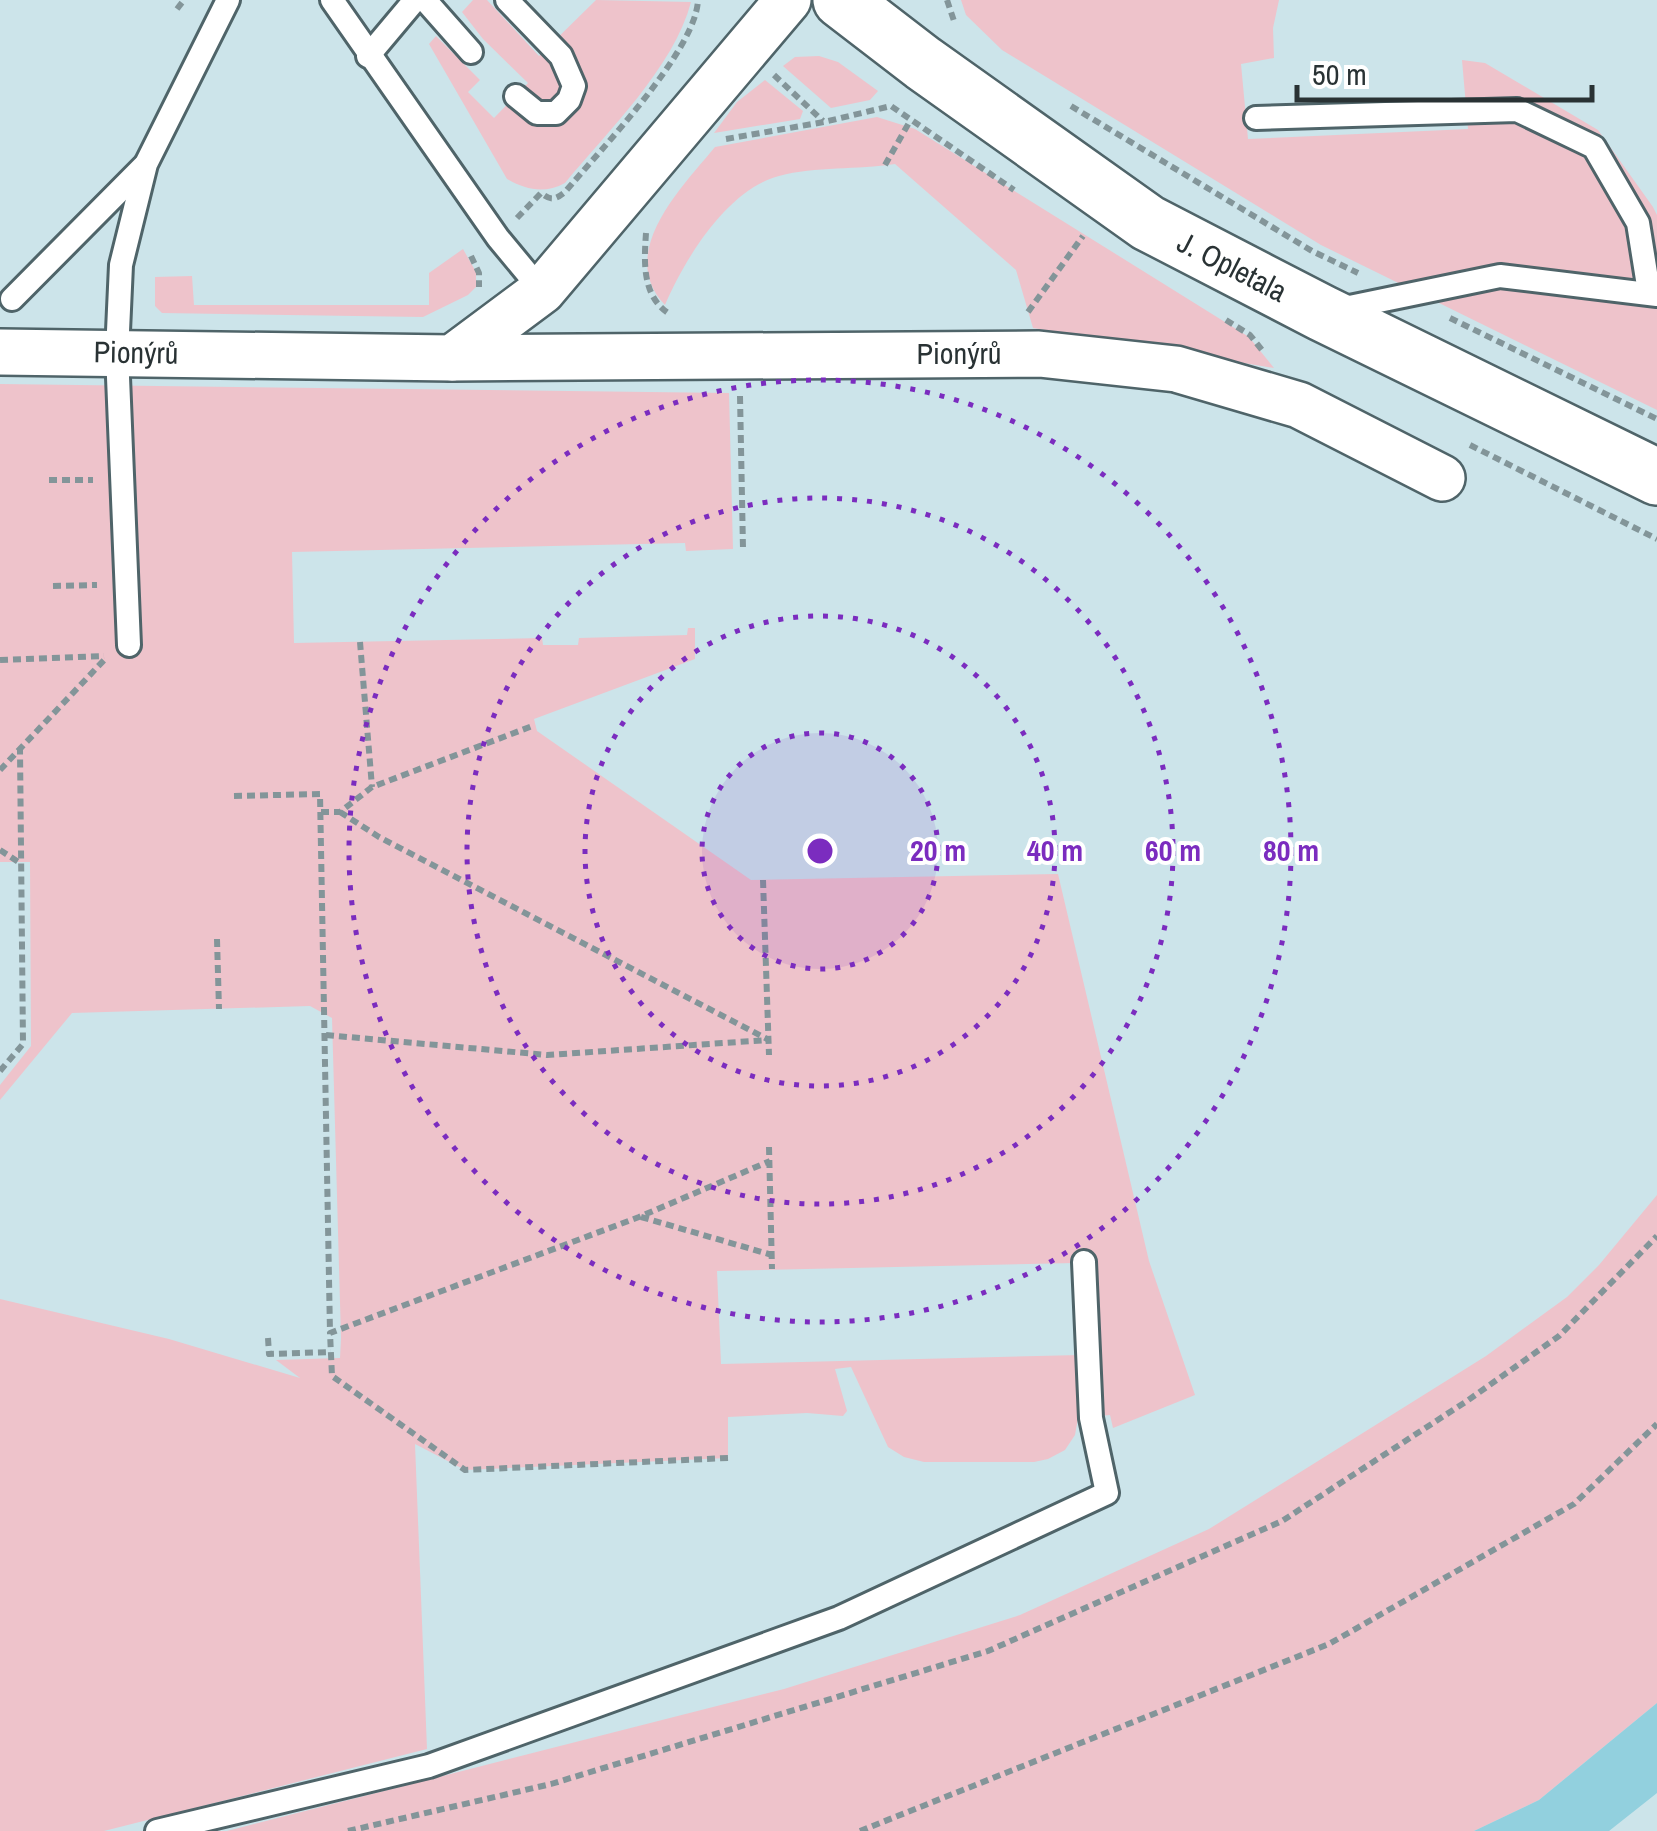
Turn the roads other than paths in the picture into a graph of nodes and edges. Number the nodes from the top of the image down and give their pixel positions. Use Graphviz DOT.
graph roads {
  1 [pos="228,0"];
  2 [pos="332,0"];
  3 [pos="415,0"];
  4 [pos="425,0"];
  5 [pos="507,0"];
  6 [pos="788,0"];
  7 [pos="842,0"];
  8 [pos="471,52"];
  9 [pos="368,56"];
  10 [pos="516,96"];
  11 [pos="1256,118"];
  12 [pos="146,164"];
  13 [pos="542,290"];
  14 [pos="1653,293"];
  15 [pos="12,299"];
  16 [pos="1322,313"];
  17 [pos="0,352"];
  18 [pos="116,352"];
  19 [pos="452,358"];
  20 [pos="1442,478"];
  21 [pos="1657,478"];
  22 [pos="129,644"];
  23 [pos="1084,1262"];
  24 [pos="157,1831"];
  1 -- 12 [label="lane"];
  2 -- 9 [label="lane"];
  3 -- 9 [label="lane"];
  4 -- 8 [label="lane"];
  5 -- 10 [label="lane"];
  6 -- 13 [label="street"];
  7 -- 16 [label="main road, J. Opletala"];
  9 -- 13 [label="lane"];
  11 -- 14 [label="lane"];
  12 -- 15 [label="lane"];
  12 -- 18 [label="lane"];
  13 -- 19 [label="street"];
  14 -- 16 [label="lane"];
  16 -- 21 [label="main road, J. Opletala"];
  17 -- 18 [label="street, Pionýrů"];
  18 -- 19 [label="street, Pionýrů"];
  18 -- 22 [label="lane"];
  19 -- 20 [label="street, Pionýrů"];
  23 -- 24 [label="lane"];
}
